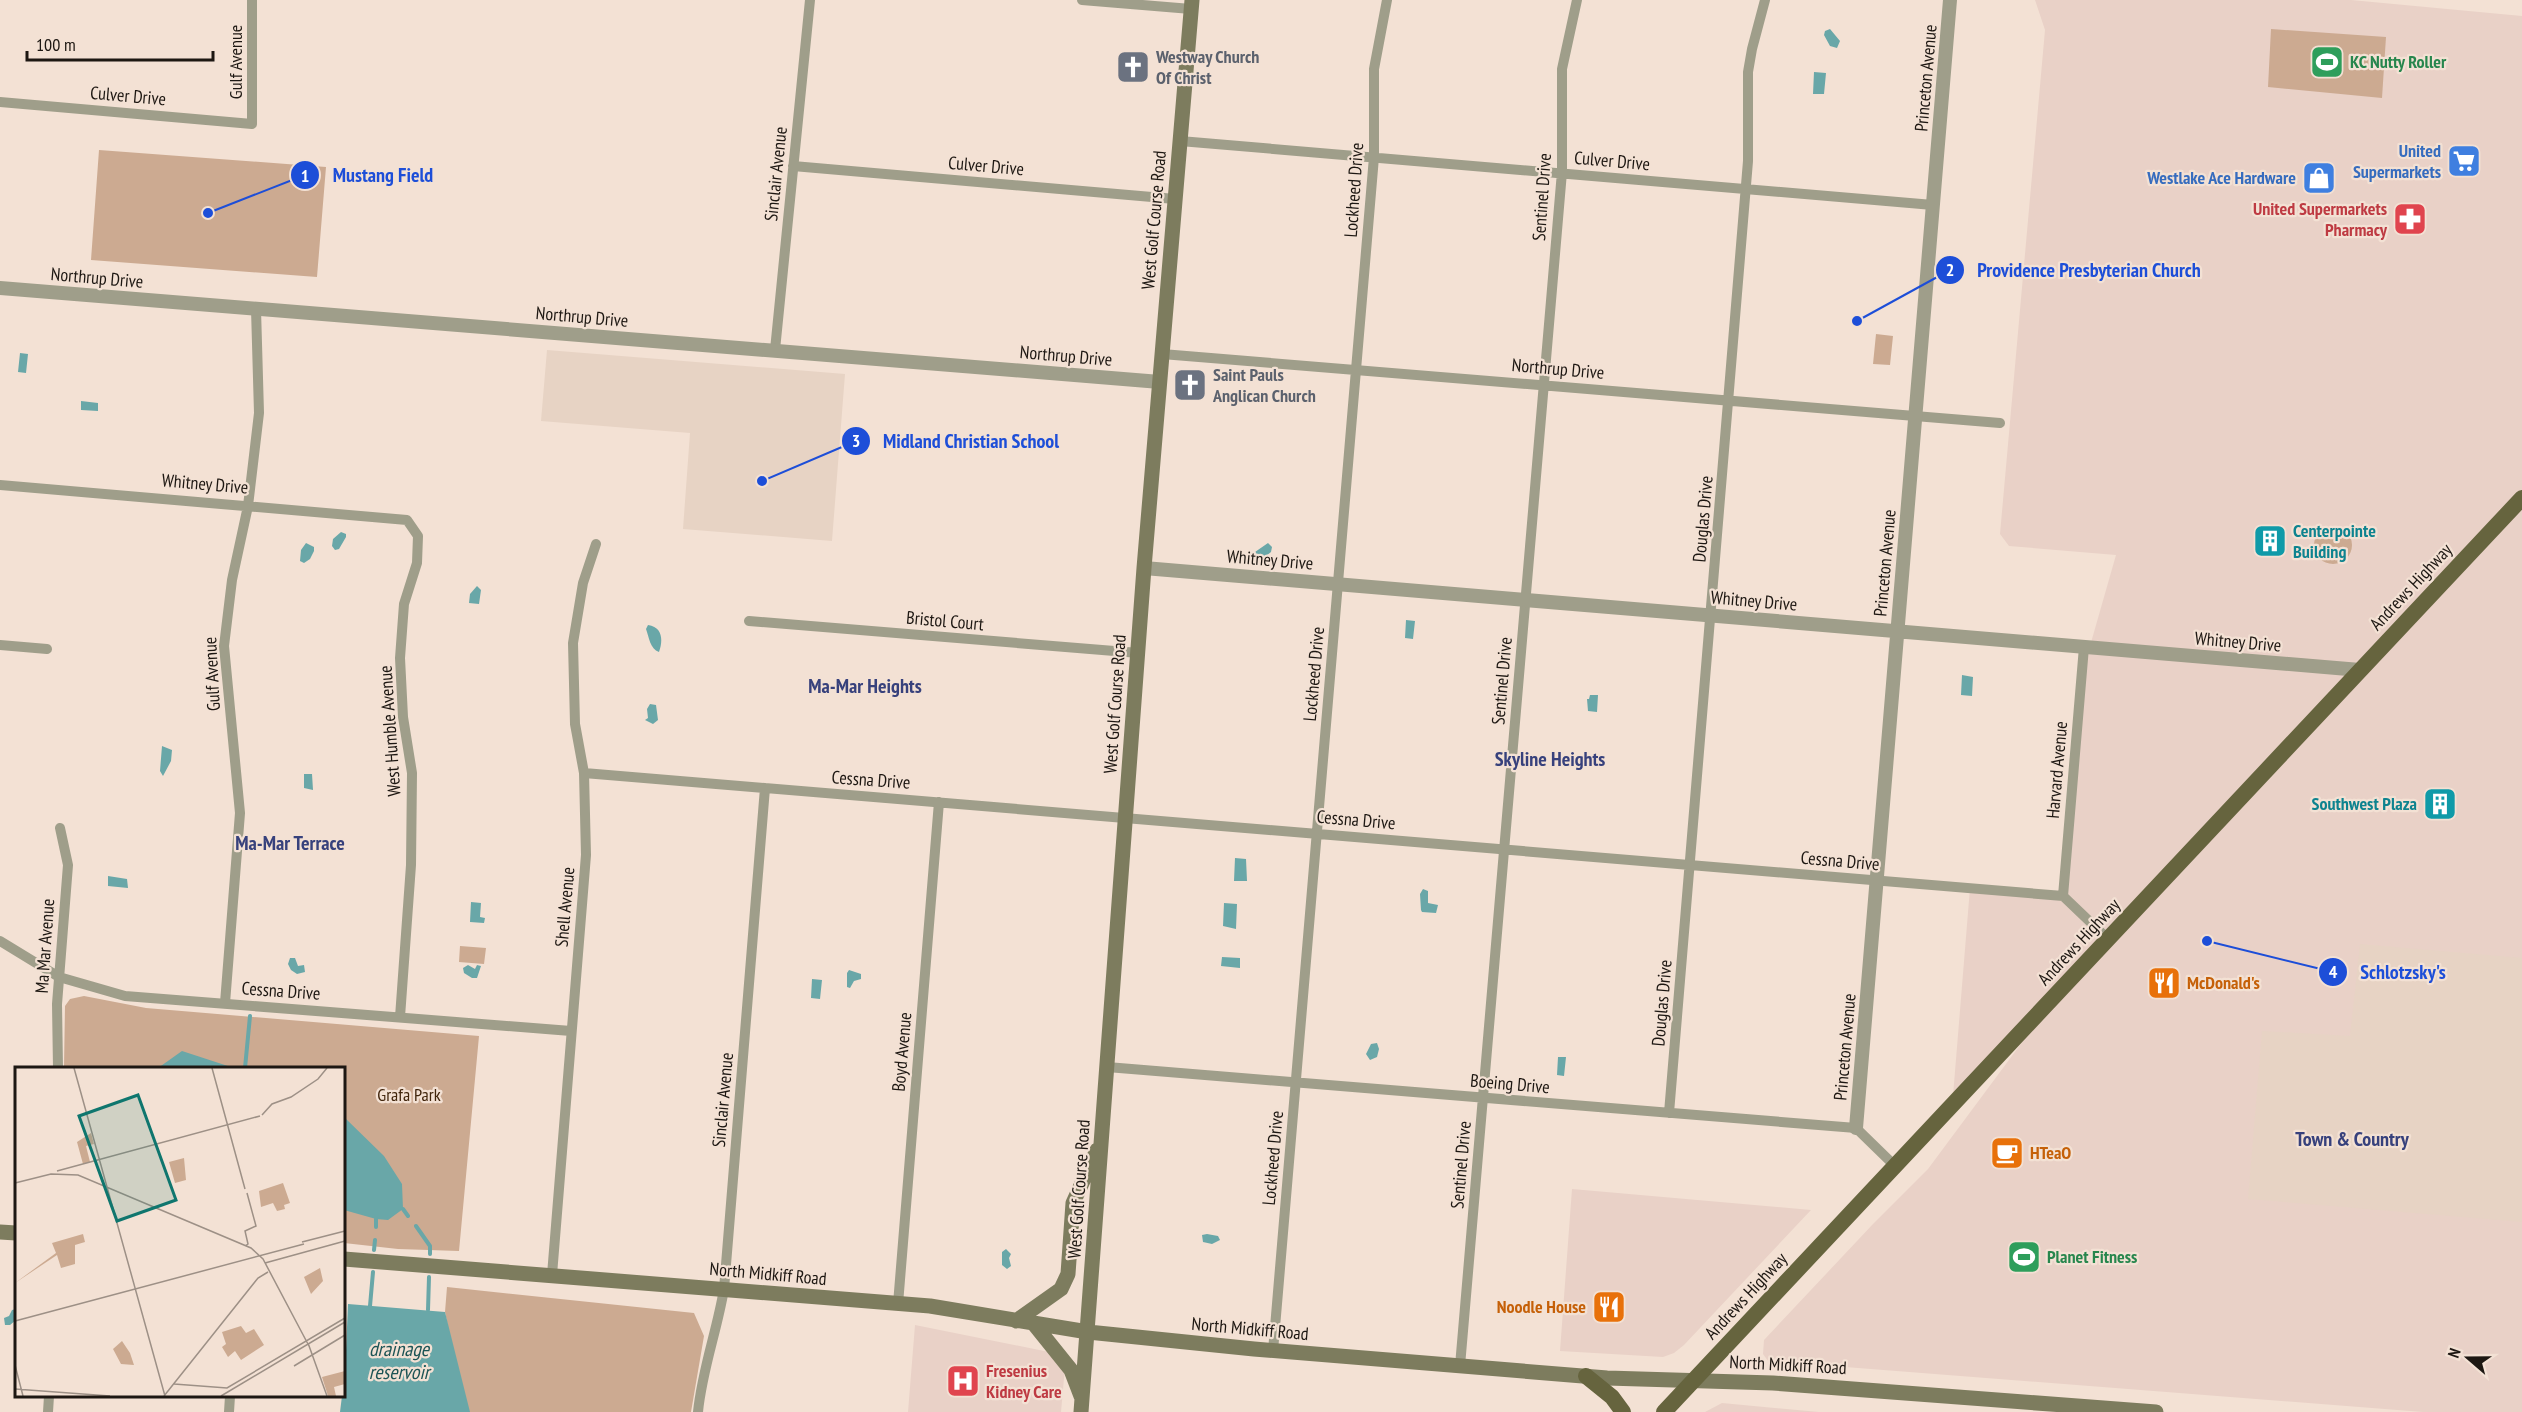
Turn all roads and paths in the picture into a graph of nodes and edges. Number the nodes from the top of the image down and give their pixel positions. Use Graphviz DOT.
graph roads {
  1 [pos="252,0"];
  2 [pos="810,0"];
  3 [pos="1082,0"];
  4 [pos="1387,0"];
  5 [pos="1577,0"];
  6 [pos="1765,0"];
  7 [pos="1950,0"];
  8 [pos="1191,4"];
  9 [pos="0,102"];
  10 [pos="252,124"];
  11 [pos="1180,141"];
  12 [pos="1374,157"];
  13 [pos="793,166"];
  14 [pos="1562,172"];
  15 [pos="1744,189"];
  16 [pos="1175,199"];
  17 [pos="1933,205"];
  18 [pos="0,288"];
  19 [pos="256,309"];
  20 [pos="775,350"];
  21 [pos="1162,354"];
  22 [pos="1356,371"];
  23 [pos="1160,382"];
  24 [pos="1543,386"];
  25 [pos="1729,401"];
  26 [pos="1916,417"];
  27 [pos="2000,423"];
  28 [pos="0,485"];
  29 [pos="2522,498"];
  30 [pos="248,506"];
  31 [pos="407,520"];
  32 [pos="596,544"];
  33 [pos="1144,568"];
  34 [pos="1338,584"];
  35 [pos="1525,601"];
  36 [pos="1712,616"];
  37 [pos="749,621"];
  38 [pos="1897,632"];
  39 [pos="0,645"];
  40 [pos="2084,647"];
  41 [pos="47,649"];
  42 [pos="1139,653"];
  43 [pos="2360,670"];
  44 [pos="584,773"];
  45 [pos="765,788"];
  46 [pos="939,802"];
  47 [pos="1127,817"];
  48 [pos="60,828"];
  49 [pos="1317,834"];
  50 [pos="1504,849"];
  51 [pos="1690,865"];
  52 [pos="1877,880"];
  53 [pos="2063,896"];
  54 [pos="2108,939"];
  55 [pos="0,941"];
  56 [pos="59,977"];
  57 [pos="225,1004"];
  58 [pos="400,1017"];
  59 [pos="571,1031"];
  60 [pos="58,1067"];
  61 [pos="1107,1068"];
  62 [pos="1296,1083"];
  63 [pos="1483,1098"];
  64 [pos="1669,1113"];
  65 [pos="1856,1128"];
  66 [pos="1102,1139"];
  67 [pos="1895,1166"];
  68 [pos="0,1232"];
  69 [pos="15,1233"];
  70 [pos="345,1259"];
  71 [pos="552,1275"];
  72 [pos="724,1290"];
  73 [pos="898,1304"];
  74 [pos="1016,1321"];
  75 [pos="1034,1324"];
  76 [pos="1088,1332"];
  77 [pos="1274,1351"];
  78 [pos="1460,1366"];
  79 [pos="1586,1376"];
  80 [pos="1694,1380"];
  81 [pos="49,1397"];
  82 [pos="230,1397"];
  83 [pos="1082,1406"];
  84 [pos="48,1412"];
  85 [pos="229,1412"];
  86 [pos="698,1412"];
  87 [pos="1623,1412"];
  88 [pos="1664,1412"];
  89 [pos="2156,1412"];
  1 -- 10 [label="street, Gulf Avenue"];
  2 -- 13 [label="street, Sinclair Avenue"];
  3 -- 8 [label="street"];
  4 -- 12 [label="street, Lockheed Drive"];
  5 -- 14 [label="street, Sentinel Drive"];
  6 -- 15 [label="street, Douglas Drive"];
  7 -- 17 [label="street, Princeton Avenue"];
  8 -- 11 [label="main road, West Golf Course Road"];
  9 -- 10 [label="street, Culver Drive"];
  11 -- 12 [label="street, Culver Drive"];
  11 -- 16 [label="main road, West Golf Course Road"];
  12 -- 14 [label="street, Culver Drive"];
  12 -- 22 [label="street, Lockheed Drive"];
  13 -- 16 [label="street, Culver Drive"];
  13 -- 20 [label="street, Sinclair Avenue"];
  14 -- 15 [label="street, Culver Drive"];
  14 -- 24 [label="street, Sentinel Drive"];
  15 -- 17 [label="street, Culver Drive"];
  15 -- 25 [label="street, Douglas Drive"];
  16 -- 21 [label="main road, West Golf Course Road"];
  17 -- 26 [label="street, Princeton Avenue"];
  18 -- 19 [label="street, Northrup Drive"];
  19 -- 20 [label="street, Northrup Drive"];
  19 -- 30 [label="street, Gulf Avenue"];
  20 -- 23 [label="street, Northrup Drive"];
  21 -- 22 [label="street, Northrup Drive"];
  21 -- 23 [label="main road, West Golf Course Road"];
  22 -- 24 [label="street, Northrup Drive"];
  22 -- 34 [label="street, Lockheed Drive"];
  23 -- 33 [label="main road, West Golf Course Road"];
  24 -- 25 [label="street, Northrup Drive"];
  24 -- 35 [label="street, Sentinel Drive"];
  25 -- 26 [label="street, Northrup Drive"];
  25 -- 36 [label="street, Douglas Drive"];
  26 -- 27 [label="street, Northrup Drive"];
  26 -- 38 [label="street, Princeton Avenue"];
  28 -- 30 [label="street, Whitney Drive"];
  29 -- 43 [label="main road, Andrews Highway"];
  30 -- 31 [label="street, Whitney Drive"];
  30 -- 57 [label="street, Gulf Avenue"];
  31 -- 58 [label="street, West Humble Avenue"];
  32 -- 44 [label="street, Shell Avenue"];
  33 -- 34 [label="street, Whitney Drive"];
  33 -- 42 [label="main road, West Golf Course Road"];
  34 -- 35 [label="street, Whitney Drive"];
  34 -- 49 [label="street, Lockheed Drive"];
  35 -- 36 [label="street, Whitney Drive"];
  35 -- 50 [label="street, Sentinel Drive"];
  36 -- 38 [label="street, Whitney Drive"];
  36 -- 51 [label="street, Douglas Drive"];
  37 -- 42 [label="street, Bristol Court"];
  38 -- 40 [label="street, Whitney Drive"];
  38 -- 52 [label="street, Princeton Avenue"];
  39 -- 41 [label="street"];
  40 -- 43 [label="street, Whitney Drive"];
  40 -- 53 [label="street, Harvard Avenue"];
  42 -- 47 [label="main road, West Golf Course Road"];
  43 -- 54 [label="main road, Andrews Highway"];
  44 -- 45 [label="street, Cessna Drive"];
  44 -- 59 [label="street, Shell Avenue"];
  45 -- 46 [label="street, Cessna Drive"];
  45 -- 72 [label="street, Sinclair Avenue"];
  46 -- 47 [label="street, Cessna Drive"];
  46 -- 73 [label="street, Boyd Avenue"];
  47 -- 49 [label="street, Cessna Drive"];
  47 -- 61 [label="main road, West Golf Course Road"];
  48 -- 56 [label="street, Ma Mar Avenue"];
  49 -- 50 [label="street, Cessna Drive"];
  49 -- 62 [label="street, Lockheed Drive"];
  50 -- 51 [label="street, Cessna Drive"];
  50 -- 63 [label="street, Sentinel Drive"];
  51 -- 52 [label="street, Cessna Drive"];
  51 -- 64 [label="street, Douglas Drive"];
  52 -- 53 [label="street, Cessna Drive"];
  52 -- 65 [label="street, Princeton Avenue"];
  53 -- 54 [label="street"];
  54 -- 67 [label="main road, Andrews Highway"];
  55 -- 56 [label="street, Cessna Drive"];
  56 -- 57 [label="street, Cessna Drive"];
  56 -- 60 [label="street, Ma Mar Avenue"];
  57 -- 58 [label="street, Cessna Drive"];
  58 -- 59 [label="street, Cessna Drive"];
  59 -- 71 [label="street, Shell Avenue"];
  61 -- 62 [label="street, Boeing Drive"];
  61 -- 66 [label="main road, West Golf Course Road"];
  62 -- 63 [label="street, Boeing Drive"];
  62 -- 77 [label="street, Lockheed Drive"];
  63 -- 64 [label="street, Boeing Drive"];
  63 -- 78 [label="street, Sentinel Drive"];
  64 -- 65 [label="street, Boeing Drive"];
  65 -- 67 [label="street"];
  66 -- 74 [label="main road"];
  66 -- 76 [label="main road, West Golf Course Road"];
  67 -- 80 [label="main road, Andrews Highway"];
  68 -- 69 [label="main road"];
  70 -- 71 [label="main road, North Midkiff Road"];
  71 -- 72 [label="main road, North Midkiff Road"];
  72 -- 73 [label="main road, North Midkiff Road"];
  72 -- 86 [label="street, Sinclair Avenue"];
  73 -- 74 [label="main road, North Midkiff Road"];
  74 -- 75 [label="main road, North Midkiff Road"];
  75 -- 76 [label="main road, North Midkiff Road"];
  75 -- 83 [label="main road"];
  76 -- 77 [label="main road, North Midkiff Road"];
  76 -- 83 [label="main road, West Golf Course Road"];
  77 -- 78 [label="main road, North Midkiff Road"];
  78 -- 79 [label="main road, North Midkiff Road"];
  79 -- 80 [label="main road, North Midkiff Road"];
  79 -- 87 [label="main road"];
  80 -- 88 [label="main road, Andrews Highway"];
  80 -- 89 [label="main road, North Midkiff Road"];
  81 -- 84 [label="street"];
  82 -- 85 [label="street"];
}
